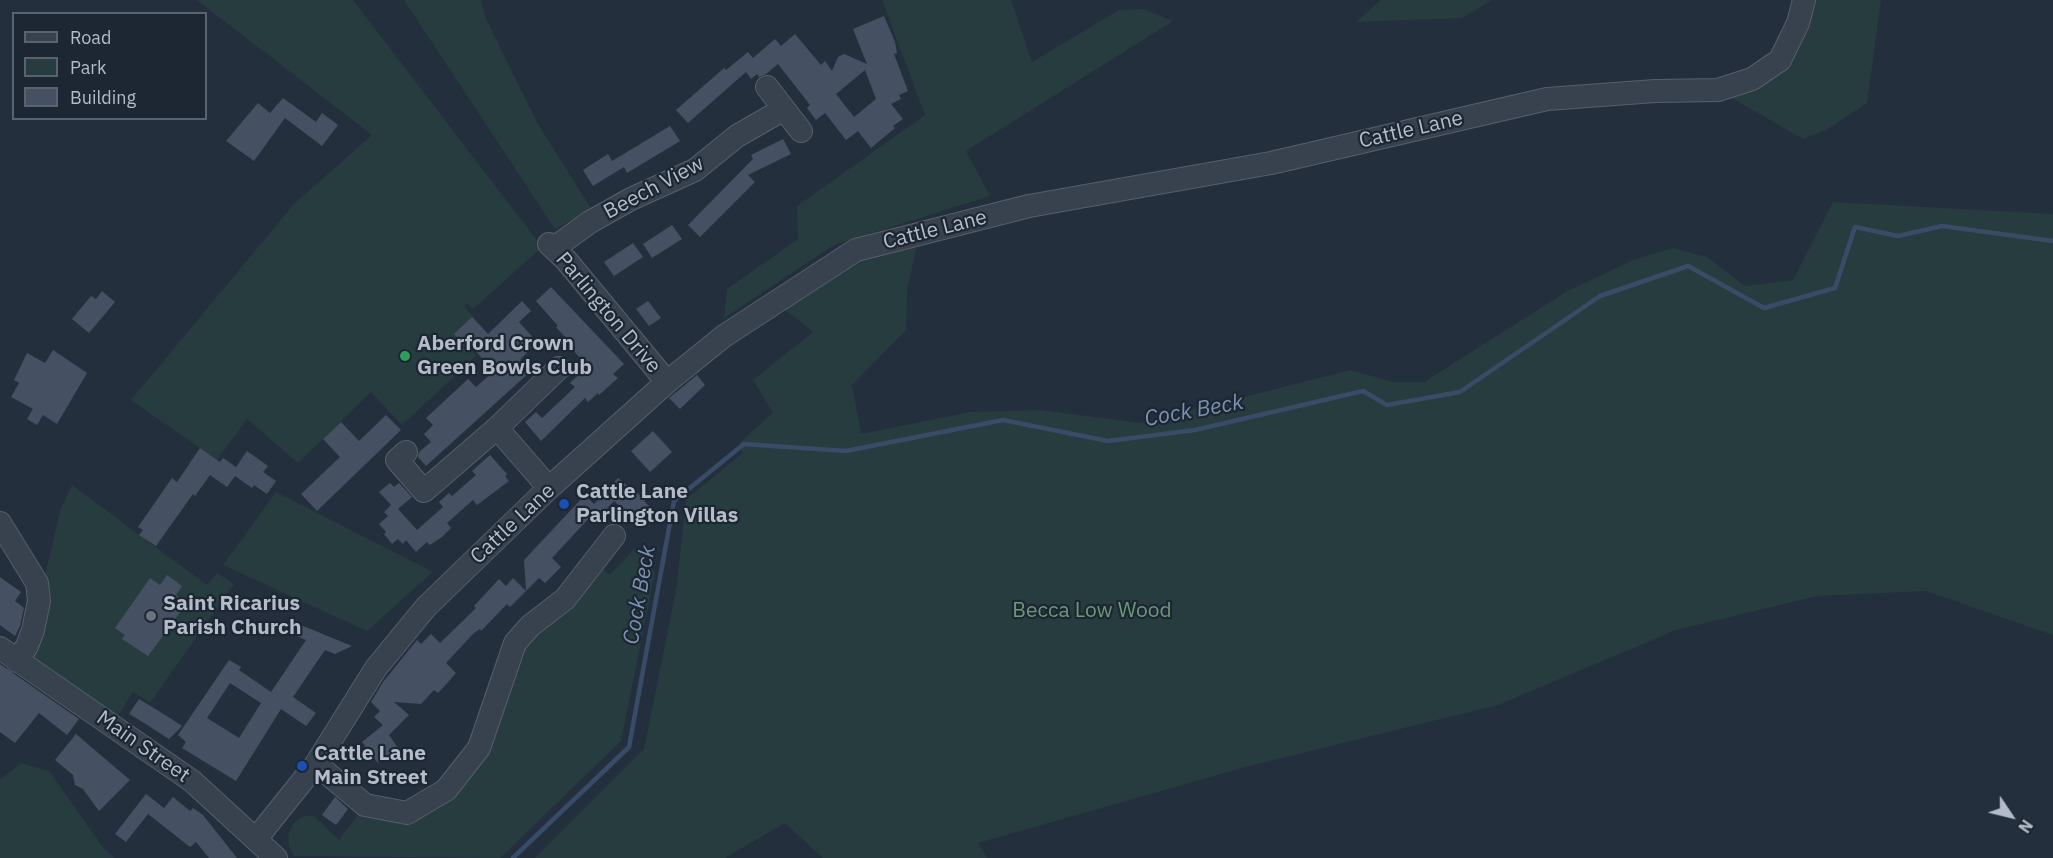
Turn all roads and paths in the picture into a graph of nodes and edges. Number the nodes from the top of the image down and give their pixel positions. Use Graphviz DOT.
graph roads {
  1 [pos="1804,0"];
  2 [pos="766,87"];
  3 [pos="784,109"];
  4 [pos="801,131"];
  5 [pos="552,246"];
  6 [pos="559,368"];
  7 [pos="667,382"];
  8 [pos="497,428"];
  9 [pos="406,452"];
  10 [pos="549,488"];
  11 [pos="0,523"];
  12 [pos="614,536"];
  13 [pos="8,654"];
  14 [pos="316,764"];
  15 [pos="256,839"];
  16 [pos="276,858"];
  1 -- 7 [label="street, Cattle Lane"];
  2 -- 3 [label="street"];
  3 -- 4 [label="street"];
  3 -- 5 [label="street, Beech View"];
  5 -- 7 [label="street, Parlington Drive"];
  6 -- 8 [label="street"];
  7 -- 10 [label="street, Cattle Lane"];
  8 -- 9 [label="street"];
  8 -- 10 [label="street"];
  10 -- 14 [label="street, Cattle Lane"];
  11 -- 13 [label="street"];
  12 -- 14 [label="street"];
  13 -- 15 [label="street, Main Street"];
  14 -- 15 [label="street, Cattle Lane"];
  15 -- 16 [label="street, Main Street"];
}
